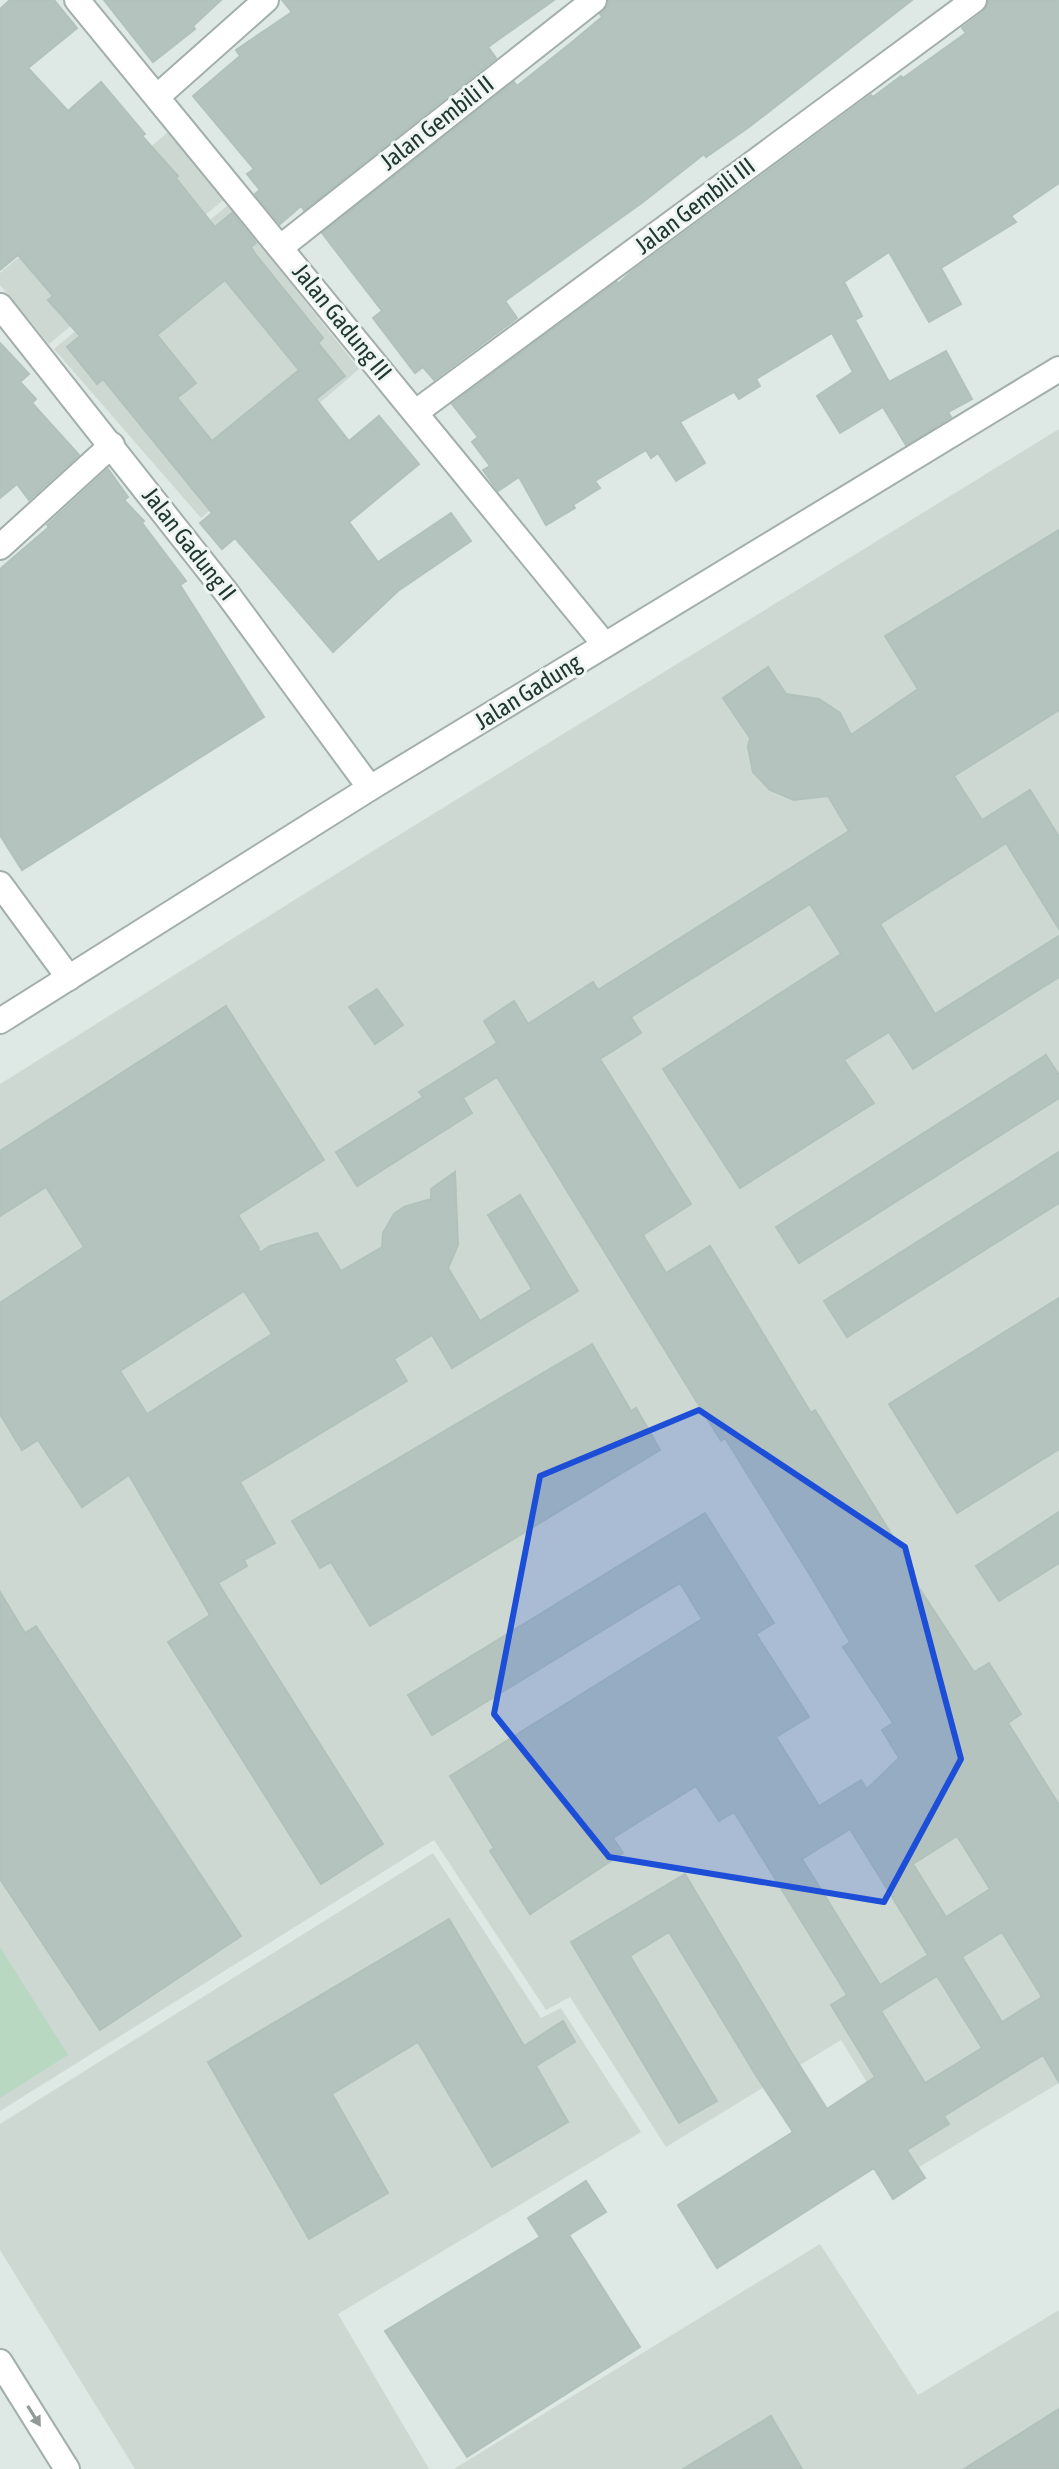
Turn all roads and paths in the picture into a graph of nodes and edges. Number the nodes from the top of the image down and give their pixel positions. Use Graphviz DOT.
graph roads {
  1 [pos="77,0"];
  2 [pos="266,0"];
  3 [pos="594,0"];
  4 [pos="974,0"];
  5 [pos="158,96"];
  6 [pos="281,247"];
  7 [pos="0,306"];
  8 [pos="1059,369"];
  9 [pos="416,412"];
  10 [pos="112,445"];
  11 [pos="0,547"];
  12 [pos="605,645"];
  13 [pos="370,788"];
  14 [pos="0,884"];
  15 [pos="69,978"];
  16 [pos="0,1021"];
  17 [pos="0,2362"];
  18 [pos="67,2469"];
  1 -- 5 [label="street, Jalan Gadung III"];
  2 -- 5 [label="street"];
  3 -- 6 [label="street, Jalan Gembili II"];
  4 -- 9 [label="street, Jalan Gembili III"];
  5 -- 6 [label="street, Jalan Gadung III"];
  6 -- 9 [label="street, Jalan Gadung III"];
  7 -- 10 [label="street, Jalan Gadung II"];
  8 -- 12 [label="street, Jalan Gadung"];
  9 -- 12 [label="street, Jalan Gadung III"];
  10 -- 11 [label="street"];
  10 -- 13 [label="street, Jalan Gadung II"];
  12 -- 13 [label="street, Jalan Gadung"];
  13 -- 15 [label="street, Jalan Gadung"];
  14 -- 15 [label="street"];
  15 -- 16 [label="street, Jalan Gadung"];
  17 -- 18 [label="street, one-way"];
}
